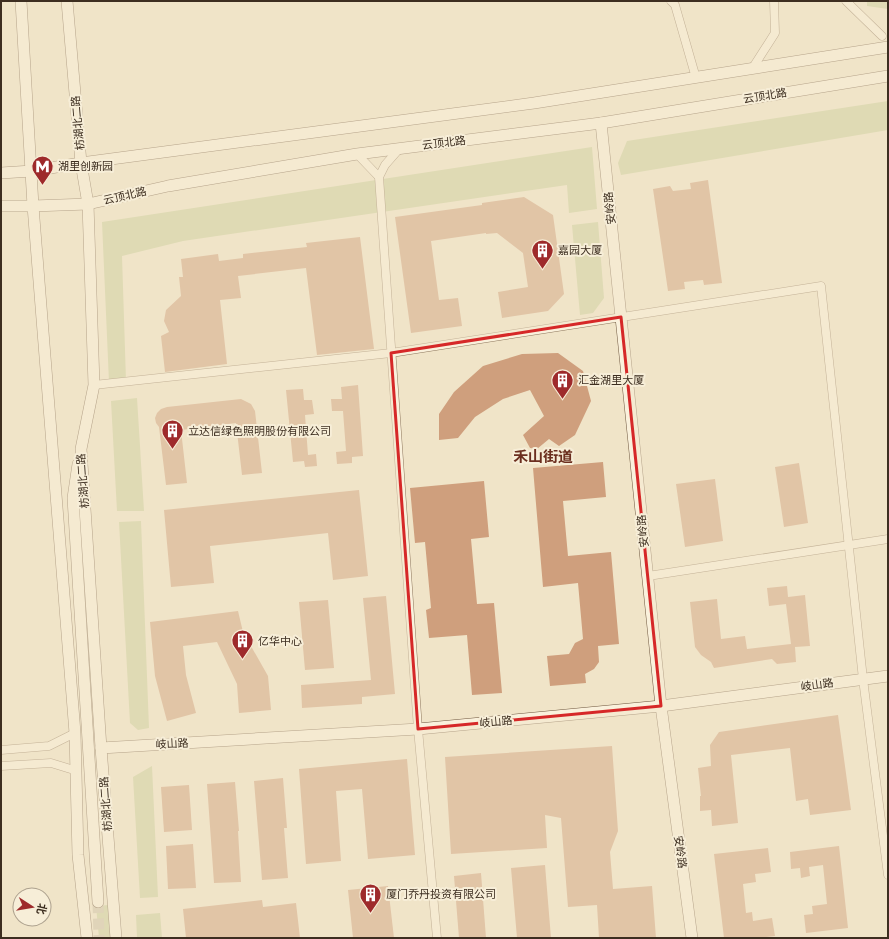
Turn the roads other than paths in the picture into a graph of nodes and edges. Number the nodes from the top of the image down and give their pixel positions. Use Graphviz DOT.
graph roads {
  1 [pos="21,1"];
  2 [pos="67,1"];
  3 [pos="671,1"];
  4 [pos="774,1"];
  5 [pos="846,1"];
  6 [pos="882,36"];
  7 [pos="888,47"];
  8 [pos="752,69"];
  9 [pos="888,76"];
  10 [pos="696,78"];
  11 [pos="601,122"];
  12 [pos="399,149"];
  13 [pos="357,154"];
  14 [pos="81,163"];
  15 [pos="32,172"];
  16 [pos="1,173"];
  17 [pos="379,178"];
  18 [pos="88,204"];
  19 [pos="1,206"];
  20 [pos="33,206"];
  21 [pos="621,317"];
  22 [pos="391,353"];
  23 [pos="94,385"];
  24 [pos="81,449"];
  25 [pos="888,539"];
  26 [pos="849,545"];
  27 [pos="648,576"];
  28 [pos="888,676"];
  29 [pos="863,679"];
  30 [pos="661,706"];
  31 [pos="418,729"];
  32 [pos="76,733"];
  33 [pos="101,748"];
  34 [pos="1,750"];
  35 [pos="1,766"];
  36 [pos="77,771"];
  37 [pos="888,875"];
  38 [pos="98,902"];
  39 [pos="86,937"];
  40 [pos="116,938"];
  41 [pos="437,938"];
  42 [pos="692,938"];
  1 -- 15 [label="main road"];
  2 -- 14 [label="main road, 枋湖北二路"];
  3 -- 10 [label="street"];
  4 -- 8 [label="street"];
  5 -- 6 [label="street"];
  7 -- 8 [label="main road"];
  8 -- 10 [label="main road"];
  9 -- 11 [label="main road, 云顶北路"];
  10 -- 14 [label="main road"];
  11 -- 12 [label="main road, 云顶北路"];
  11 -- 21 [label="main road, 安岭路"];
  12 -- 13 [label="main road, 云顶北路"];
  12 -- 17 [label="street"];
  13 -- 17 [label="street"];
  13 -- 18 [label="main road, 云顶北路"];
  14 -- 15 [label="main road"];
  14 -- 18 [label="main road, 枋湖北二路"];
  15 -- 16 [label="main road"];
  15 -- 20 [label="main road"];
  17 -- 22 [label="street"];
  18 -- 20 [label="main road, 云顶北路"];
  18 -- 23 [label="main road, 枋湖北二路"];
  19 -- 20 [label="main road, 云顶北路"];
  20 -- 32 [label="main road"];
  21 -- 22 [label="street"];
  21 -- 26 [label="street"];
  21 -- 27 [label="main road, 安岭路"];
  22 -- 23 [label="street"];
  22 -- 31 [label="street"];
  23 -- 24 [label="main road, 枋湖北二路"];
  24 -- 33 [label="main road, 枋湖北二路"];
  24 -- 38 [label="main road"];
  25 -- 26 [label="street"];
  26 -- 27 [label="street"];
  26 -- 29 [label="street"];
  27 -- 30 [label="main road, 安岭路"];
  28 -- 29 [label="main road, 岐山路"];
  29 -- 30 [label="main road, 岐山路"];
  29 -- 37 [label="street"];
  30 -- 31 [label="main road, 岐山路"];
  30 -- 42 [label="main road, 安岭路"];
  31 -- 33 [label="main road, 岐山路"];
  31 -- 41 [label="street"];
  32 -- 34 [label="street"];
  32 -- 36 [label="main road"];
  33 -- 40 [label="main road, 枋湖北二路"];
  35 -- 36 [label="street"];
  36 -- 39 [label="main road"];
}
